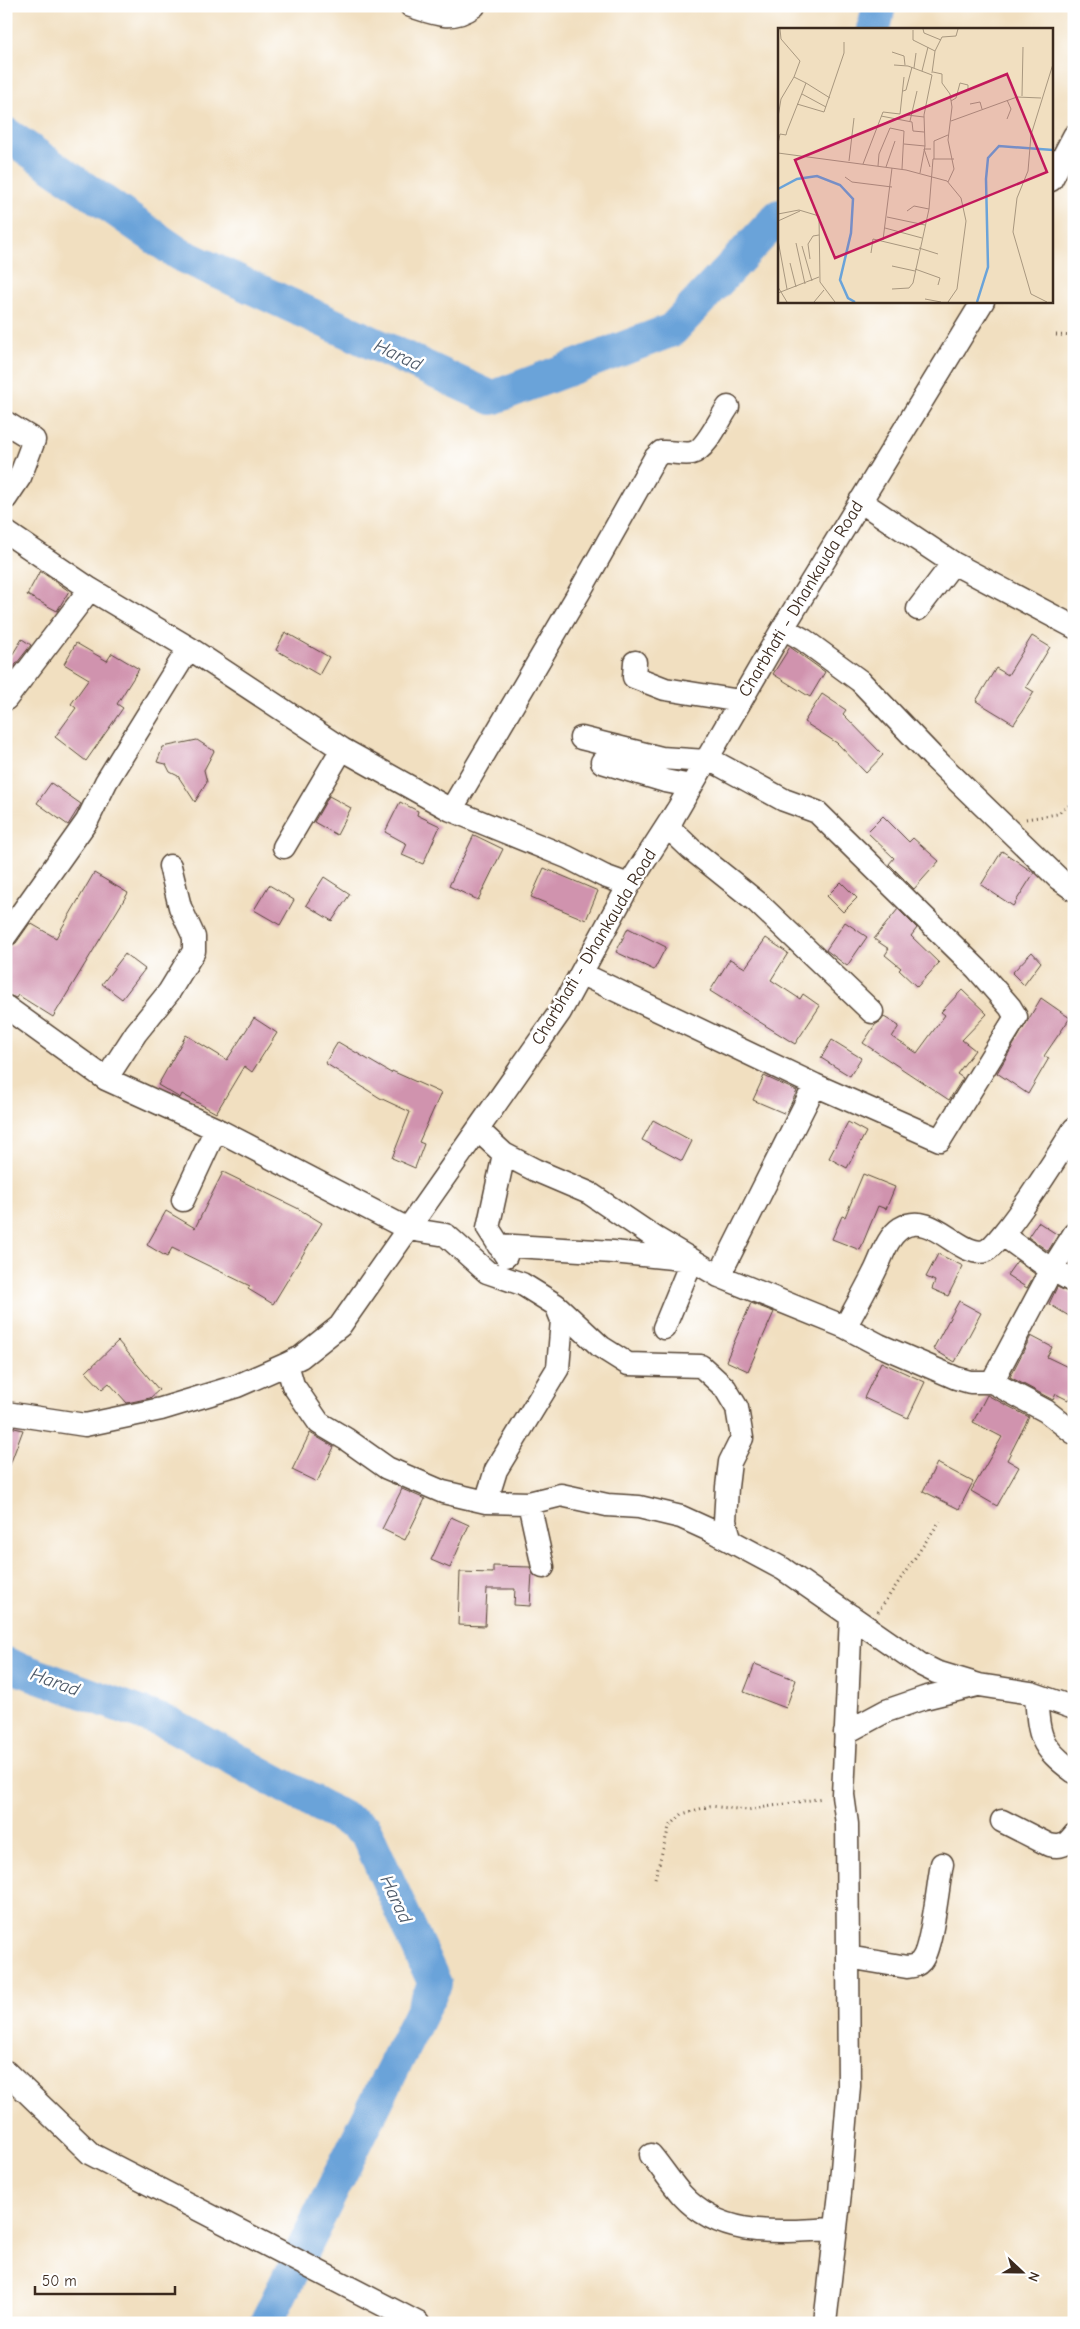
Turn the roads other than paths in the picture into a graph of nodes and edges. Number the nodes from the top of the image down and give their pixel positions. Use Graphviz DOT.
graph roads {
  1 [pos="411,6"];
  2 [pos="474,6"];
  3 [pos="1074,136"];
  4 [pos="1052,178"];
  5 [pos="982,302"];
  6 [pos="728,407"];
  7 [pos="6,422"];
  8 [pos="6,498"];
  9 [pos="860,501"];
  10 [pos="6,532"];
  11 [pos="953,563"];
  12 [pos="90,589"];
  13 [pos="918,609"];
  14 [pos="1074,627"];
  15 [pos="783,628"];
  16 [pos="189,648"];
  17 [pos="635,662"];
  18 [pos="6,700"];
  19 [pos="740,701"];
  20 [pos="582,738"];
  21 [pos="342,749"];
  22 [pos="706,759"];
  23 [pos="602,762"];
  24 [pos="691,786"];
  25 [pos="678,809"];
  26 [pos="451,810"];
  27 [pos="284,847"];
  28 [pos="170,866"];
  29 [pos="629,886"];
  30 [pos="1074,890"];
  31 [pos="6,934"];
  32 [pos="582,974"];
  33 [pos="6,1007"];
  34 [pos="872,1012"];
  35 [pos="106,1078"];
  36 [pos="815,1086"];
  37 [pos="216,1129"];
  38 [pos="1074,1129"];
  39 [pos="478,1130"];
  40 [pos="504,1154"];
  41 [pos="183,1200"];
  42 [pos="408,1229"];
  43 [pos="1074,1234"];
  44 [pos="1003,1235"];
  45 [pos="494,1239"];
  46 [pos="460,1247"];
  47 [pos="692,1260"];
  48 [pos="1052,1269"];
  49 [pos="718,1276"];
  50 [pos="1074,1282"];
  51 [pos="549,1300"];
  52 [pos="845,1327"];
  53 [pos="664,1328"];
  54 [pos="287,1364"];
  55 [pos="992,1382"];
  56 [pos="6,1413"];
  57 [pos="1074,1433"];
  58 [pos="486,1502"];
  59 [pos="529,1503"];
  60 [pos="731,1541"];
  61 [pos="543,1567"];
  62 [pos="859,1622"];
  63 [pos="979,1685"];
  64 [pos="1036,1695"];
  65 [pos="1074,1708"];
  66 [pos="845,1733"];
  67 [pos="1074,1772"];
  68 [pos="1002,1822"];
  69 [pos="1074,1835"];
  70 [pos="942,1864"];
  71 [pos="848,1957"];
  72 [pos="6,2072"];
  73 [pos="651,2156"];
  74 [pos="836,2229"];
  75 [pos="418,2322"];
  76 [pos="825,2323"];
  1 -- 2 [label="street"];
  3 -- 4 [label="street"];
  5 -- 9 [label="street, Charbhati - Dhankauda Road"];
  6 -- 26 [label="street"];
  7 -- 8 [label="street"];
  9 -- 11 [label="street"];
  9 -- 15 [label="street, Charbhati - Dhankauda Road"];
  10 -- 12 [label="street"];
  11 -- 13 [label="street"];
  11 -- 14 [label="street"];
  12 -- 16 [label="street"];
  12 -- 18 [label="street"];
  15 -- 19 [label="street, Charbhati - Dhankauda Road"];
  15 -- 30 [label="street"];
  16 -- 21 [label="street"];
  16 -- 31 [label="street"];
  17 -- 19 [label="street"];
  19 -- 22 [label="street, Charbhati - Dhankauda Road"];
  20 -- 22 [label="street"];
  21 -- 26 [label="street"];
  21 -- 27 [label="street"];
  22 -- 24 [label="street, Charbhati - Dhankauda Road"];
  22 -- 36 [label="street"];
  23 -- 24 [label="street"];
  24 -- 25 [label="street, Charbhati - Dhankauda Road"];
  25 -- 29 [label="street, Charbhati - Dhankauda Road"];
  25 -- 34 [label="street"];
  26 -- 29 [label="street"];
  28 -- 35 [label="street"];
  29 -- 32 [label="street, Charbhati - Dhankauda Road"];
  32 -- 36 [label="street"];
  32 -- 39 [label="street, Charbhati - Dhankauda Road"];
  33 -- 35 [label="street"];
  35 -- 37 [label="street"];
  36 -- 49 [label="street"];
  37 -- 41 [label="street"];
  37 -- 42 [label="street"];
  38 -- 44 [label="street"];
  39 -- 40 [label="street"];
  39 -- 42 [label="street, Charbhati - Dhankauda Road"];
  40 -- 45 [label="street"];
  40 -- 47 [label="street"];
  42 -- 46 [label="street"];
  42 -- 54 [label="street, Charbhati - Dhankauda Road"];
  43 -- 48 [label="street"];
  44 -- 48 [label="street"];
  44 -- 52 [label="street"];
  45 -- 46 [label="street"];
  45 -- 47 [label="street"];
  45 -- 51 [label="street"];
  46 -- 51 [label="street"];
  47 -- 49 [label="street"];
  47 -- 53 [label="street"];
  48 -- 50 [label="street"];
  48 -- 55 [label="street"];
  49 -- 52 [label="street"];
  51 -- 58 [label="street"];
  51 -- 60 [label="street"];
  52 -- 55 [label="street"];
  54 -- 56 [label="street, Charbhati - Dhankauda Road"];
  54 -- 58 [label="street"];
  55 -- 57 [label="street"];
  58 -- 59 [label="street"];
  59 -- 60 [label="street"];
  59 -- 61 [label="street"];
  60 -- 62 [label="street"];
  62 -- 63 [label="street"];
  62 -- 66 [label="street"];
  63 -- 64 [label="street"];
  63 -- 66 [label="street"];
  64 -- 65 [label="street"];
  64 -- 67 [label="street"];
  66 -- 71 [label="street"];
  68 -- 69 [label="street"];
  70 -- 71 [label="street"];
  71 -- 74 [label="street"];
  72 -- 75 [label="street"];
  73 -- 74 [label="street"];
  74 -- 76 [label="street"];
}
